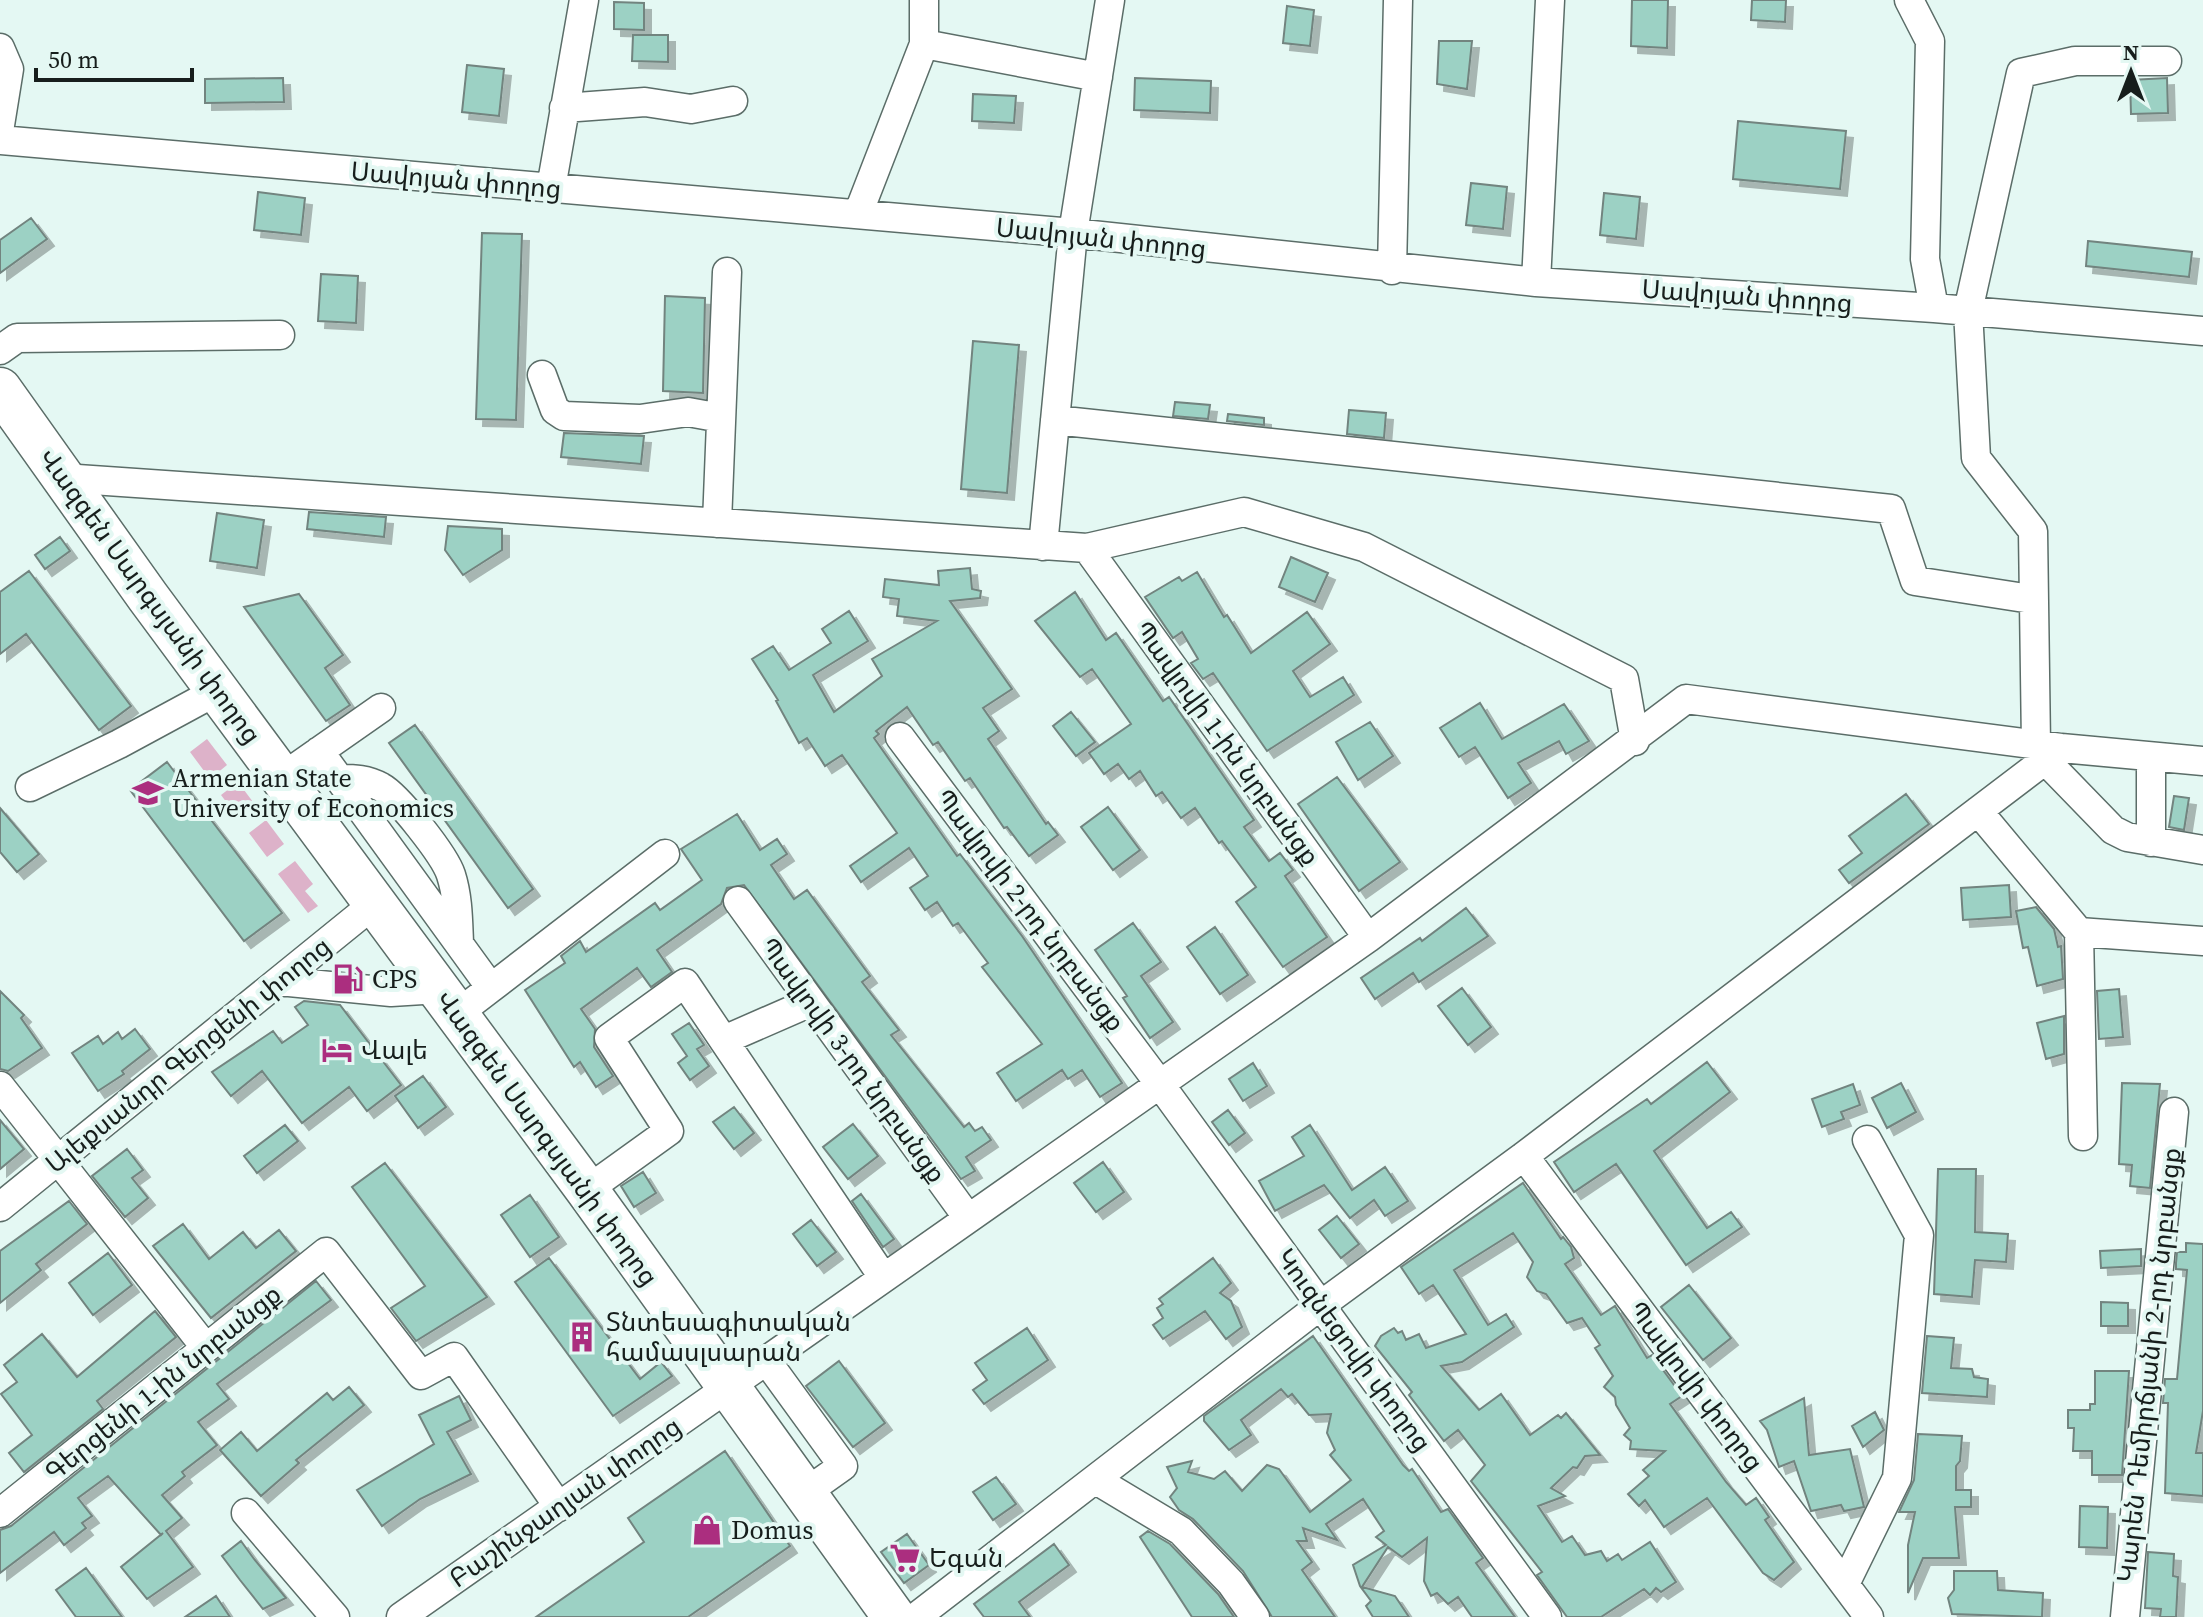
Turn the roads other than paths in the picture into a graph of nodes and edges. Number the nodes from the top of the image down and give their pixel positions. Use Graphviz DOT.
graph roads {
  1 [pos="584,0"];
  2 [pos="924,0"];
  3 [pos="1110,0"];
  4 [pos="1398,0"];
  5 [pos="1550,0"];
  6 [pos="1909,0"];
  7 [pos="924,44"];
  8 [pos="0,48"];
  9 [pos="2167,61"];
  10 [pos="1098,77"];
  11 [pos="733,101"];
  12 [pos="564,108"];
  13 [pos="0,125"];
  14 [pos="0,140"];
  15 [pos="551,188"];
  16 [pos="858,214"];
  17 [pos="1073,233"];
  18 [pos="1392,270"];
  19 [pos="727,272"];
  20 [pos="1536,282"];
  21 [pos="1934,308"];
  22 [pos="1968,311"];
  23 [pos="2203,331"];
  24 [pos="280,335"];
  25 [pos="0,350"];
  26 [pos="542,375"];
  27 [pos="0,389"];
  28 [pos="721,418"];
  29 [pos="1055,420"];
  30 [pos="63,478"];
  31 [pos="717,523"];
  32 [pos="1043,546"];
  33 [pos="1087,548"];
  34 [pos="2031,599"];
  35 [pos="217,691"];
  36 [pos="381,708"];
  37 [pos="900,737"];
  38 [pos="1635,741"];
  39 [pos="319,751"];
  40 [pos="2047,751"];
  41 [pos="2151,757"];
  42 [pos="2203,761"];
  43 [pos="281,778"];
  44 [pos="30,787"];
  45 [pos="1978,811"];
  46 [pos="2151,842"];
  47 [pos="2203,850"];
  48 [pos="665,854"];
  49 [pos="738,901"];
  50 [pos="375,903"];
  51 [pos="2079,932"];
  52 [pos="1368,938"];
  53 [pos="2203,941"];
  54 [pos="279,981"];
  55 [pos="491,988"];
  56 [pos="448,1001"];
  57 [pos="811,1002"];
  58 [pos="724,1040"];
  59 [pos="1159,1083"];
  60 [pos="0,1086"];
  61 [pos="2174,1112"];
  62 [pos="2083,1136"];
  63 [pos="1867,1140"];
  64 [pos="1524,1156"];
  65 [pos="59,1160"];
  66 [pos="587,1190"];
  67 [pos="0,1207"];
  68 [pos="968,1218"];
  69 [pos="883,1277"];
  70 [pos="1321,1305"];
  71 [pos="206,1348"];
  72 [pos="766,1360"];
  73 [pos="728,1387"];
  74 [pos="1096,1480"];
  75 [pos="805,1493"];
  76 [pos="559,1507"];
  77 [pos="0,1513"];
  78 [pos="246,1513"];
  79 [pos="1845,1584"];
  80 [pos="335,1617"];
  81 [pos="401,1617"];
  82 [pos="894,1617"];
  83 [pos="916,1617"];
  84 [pos="1255,1617"];
  85 [pos="1547,1617"];
  86 [pos="1869,1617"];
  87 [pos="2125,1617"];
  1 -- 12 [label="street"];
  2 -- 7 [label="street"];
  3 -- 10 [label="street"];
  4 -- 18 [label="street"];
  5 -- 20 [label="street"];
  6 -- 21 [label="street"];
  7 -- 10 [label="street"];
  7 -- 16 [label="street"];
  8 -- 13 [label="street"];
  9 -- 22 [label="street"];
  10 -- 17 [label="street"];
  11 -- 12 [label="street"];
  12 -- 15 [label="street"];
  14 -- 15 [label="street, Սավոյան փողոց"];
  15 -- 16 [label="street, Սավոյան փողոց"];
  16 -- 17 [label="street, Սավոյան փողոց"];
  17 -- 18 [label="street, Սավոյան փողոց"];
  17 -- 29 [label="street"];
  18 -- 20 [label="street, Սավոյան փողոց"];
  19 -- 28 [label="street"];
  20 -- 21 [label="street, Սավոյան փողոց"];
  21 -- 22 [label="street, Սավոյան փողոց"];
  22 -- 23 [label="street, Սավոյան փողոց"];
  22 -- 34 [label="street"];
  24 -- 25 [label="street"];
  26 -- 28 [label="street"];
  27 -- 30 [label="highway, Վազգեն Սարգսյանի փողոց"];
  28 -- 31 [label="street"];
  29 -- 32 [label="street"];
  29 -- 34 [label="street"];
  30 -- 31 [label="street"];
  30 -- 35 [label="highway, Վազգեն Սարգսյանի փողոց"];
  31 -- 32 [label="street"];
  32 -- 33 [label="street"];
  33 -- 38 [label="street"];
  33 -- 52 [label="street, Պավլովի 1-ին նրբանցք"];
  34 -- 40 [label="street"];
  35 -- 43 [label="highway, Վազգեն Սարգսյանի փողոց"];
  35 -- 44 [label="street"];
  36 -- 39 [label="street"];
  37 -- 59 [label="street, Պավլովի 2-րդ նրբանցք"];
  38 -- 40 [label="street, Բաշինջաղյան փողոց"];
  38 -- 52 [label="street, Բաշինջաղյան փողոց"];
  39 -- 43 [label="street"];
  39 -- 55 [label="street"];
  40 -- 41 [label="street, Բաշինջաղյան փողոց"];
  40 -- 45 [label="street"];
  40 -- 46 [label="street"];
  41 -- 42 [label="street, Բաշինջաղյան փողոց"];
  41 -- 46 [label="street"];
  43 -- 50 [label="highway, Վազգեն Սարգսյանի փողոց"];
  45 -- 51 [label="street"];
  45 -- 64 [label="street"];
  46 -- 47 [label="street"];
  48 -- 55 [label="street"];
  49 -- 57 [label="street, Պավլովի 3-րդ նրբանցք"];
  50 -- 54 [label="street, Ալեքսանդր Գերցենի փողոց"];
  50 -- 56 [label="highway, Վազգեն Սարգսյանի փողոց"];
  51 -- 53 [label="street"];
  51 -- 62 [label="street"];
  52 -- 59 [label="street, Բաշինջաղյան փողոց"];
  54 -- 56 [label="street"];
  54 -- 65 [label="street, Ալեքսանդր Գերցենի փողոց"];
  55 -- 56 [label="street"];
  56 -- 66 [label="highway, Վազգեն Սարգսյանի փողոց"];
  57 -- 58 [label="street"];
  57 -- 68 [label="street, Պավլովի 3-րդ նրբանցք"];
  58 -- 66 [label="street"];
  58 -- 69 [label="street"];
  59 -- 68 [label="street, Բաշինջաղյան փողոց"];
  59 -- 70 [label="street, Կուզնեցովի փողոց"];
  60 -- 65 [label="street"];
  61 -- 87 [label="street, Կարեն Դեմիրճյանի 2-րդ նրբանցք"];
  63 -- 79 [label="street"];
  64 -- 70 [label="street"];
  64 -- 79 [label="street, Պավլովի փողոց"];
  65 -- 67 [label="street, Ալեքսանդր Գերցենի փողոց"];
  65 -- 71 [label="street"];
  66 -- 73 [label="highway, Վազգեն Սարգսյանի փողոց"];
  68 -- 69 [label="street, Բաշինջաղյան փողոց"];
  69 -- 72 [label="street, Բաշինջաղյան փողոց"];
  70 -- 74 [label="street"];
  70 -- 85 [label="street, Կուզնեցովի փողոց"];
  71 -- 76 [label="street, Գերցենի 1-ին նրբանցք"];
  71 -- 77 [label="street, Գերցենի 1-ին նրբանցք"];
  72 -- 73 [label="street, Բաշինջաղյան փողոց"];
  72 -- 75 [label="street"];
  73 -- 75 [label="highway, Վազգեն Սարգսյանի փողոց"];
  73 -- 76 [label="street, Բաշինջաղյան փողոց"];
  74 -- 83 [label="street"];
  74 -- 84 [label="street"];
  75 -- 82 [label="highway, Վազգեն Սարգսյանի փողոց"];
  76 -- 81 [label="street, Բաշինջաղյան փողոց"];
  78 -- 80 [label="street"];
  79 -- 86 [label="street, Պավլովի փողոց"];
}
